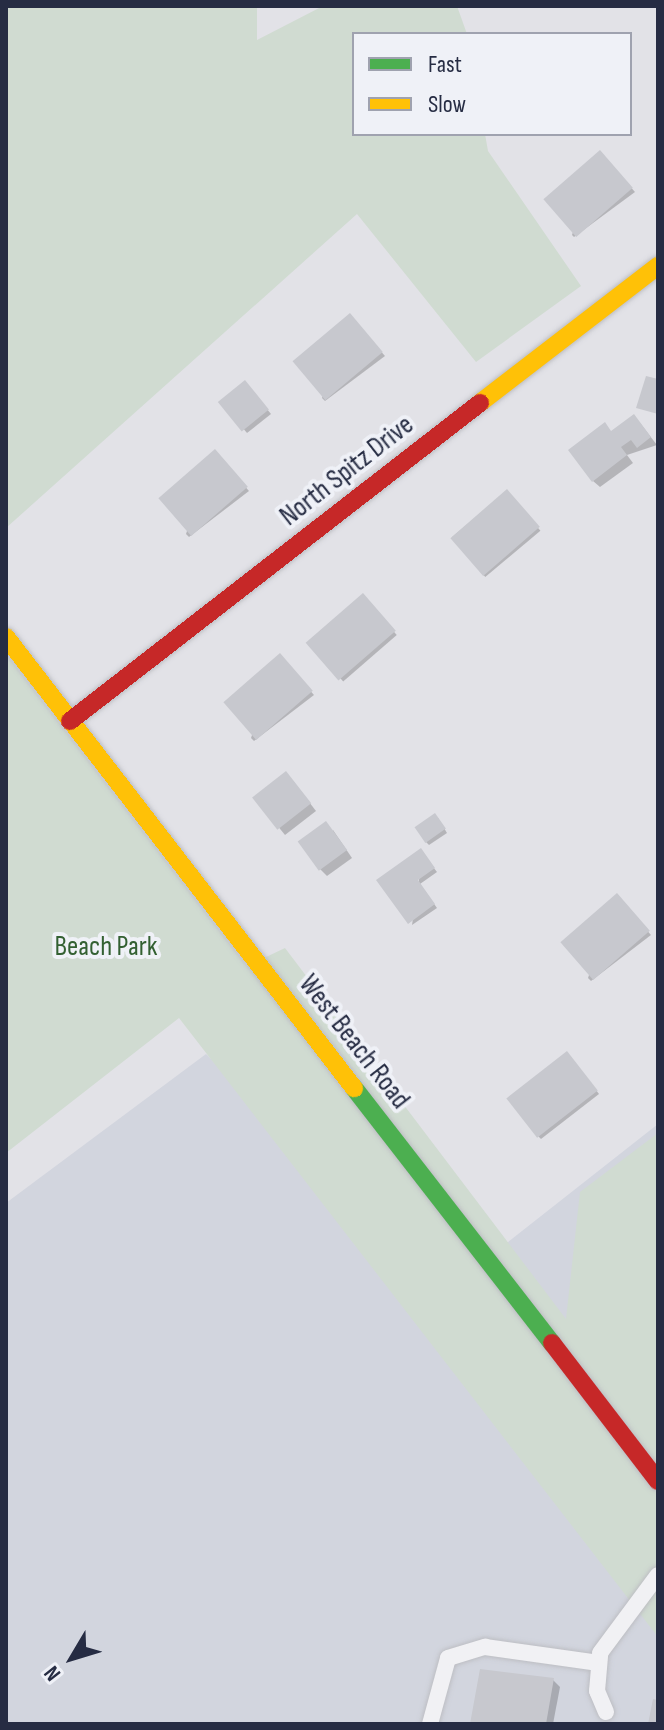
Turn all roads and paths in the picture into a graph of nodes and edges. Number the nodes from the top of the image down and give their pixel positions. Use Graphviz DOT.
graph roads {
  1 [pos="658,266"];
  2 [pos="6,637"];
  3 [pos="70,721"];
  4 [pos="658,1481"];
  5 [pos="658,1575"];
  6 [pos="599,1663"];
  7 [pos="606,1712"];
  8 [pos="430,1724"];
  1 -- 3 [label="street, North Spitz Drive"];
  2 -- 3 [label="street, West Beach Road"];
  3 -- 4 [label="street, West Beach Road"];
  5 -- 6 [label="lane"];
  6 -- 7 [label="lane"];
  6 -- 8 [label="lane"];
}
